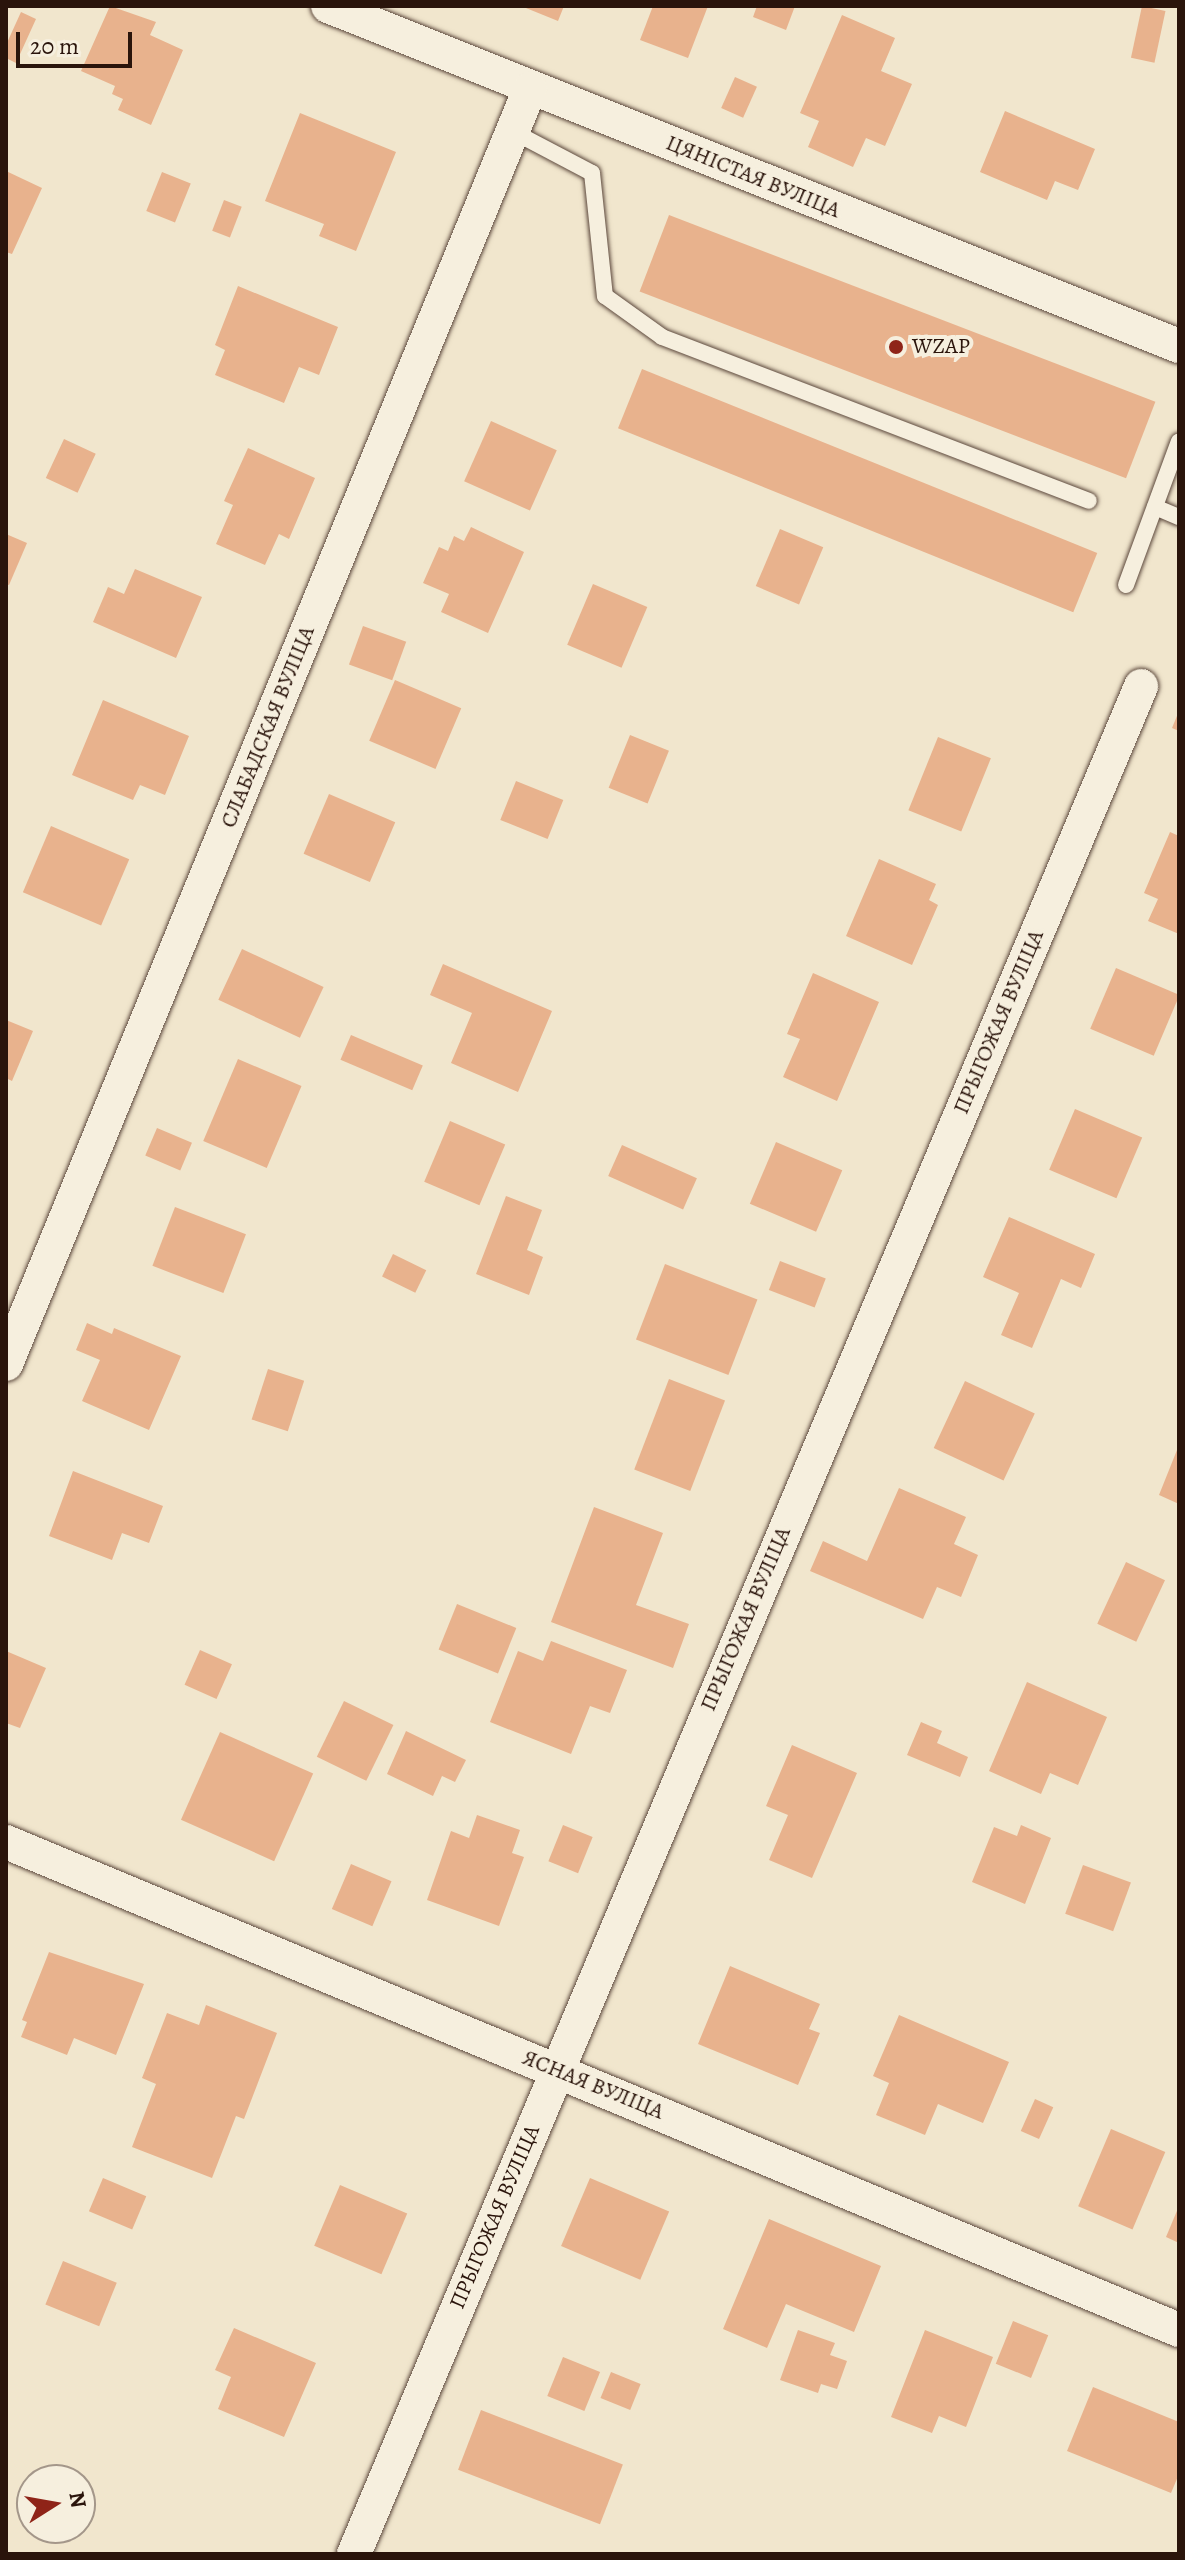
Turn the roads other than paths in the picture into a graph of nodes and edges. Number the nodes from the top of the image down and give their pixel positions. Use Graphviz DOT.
graph roads {
  1 [pos="328,6"];
  2 [pos="530,89"];
  3 [pos="512,131"];
  4 [pos="1179,346"];
  5 [pos="1179,441"];
  6 [pos="1089,501"];
  7 [pos="1155,507"];
  8 [pos="1179,517"];
  9 [pos="1126,585"];
  10 [pos="1141,686"];
  11 [pos="6,1364"];
  12 [pos="6,1842"];
  13 [pos="557,2069"];
  14 [pos="1179,2330"];
  15 [pos="354,2554"];
  1 -- 2 [label="street, ЦЯНІСТАЯ ВУЛІЦА"];
  2 -- 3 [label="street, СЛАБАДСКАЯ ВУЛІЦА"];
  2 -- 4 [label="street, ЦЯНІСТАЯ ВУЛІЦА"];
  3 -- 6 [label="lane"];
  3 -- 11 [label="street, СЛАБАДСКАЯ ВУЛІЦА"];
  5 -- 7 [label="lane"];
  7 -- 8 [label="lane"];
  7 -- 9 [label="lane"];
  10 -- 13 [label="street, ПРЫГОЖАЯ ВУЛІЦА"];
  12 -- 13 [label="street, ЯСНАЯ ВУЛІЦА"];
  13 -- 14 [label="street, ЯСНАЯ ВУЛІЦА"];
  13 -- 15 [label="street, ПРЫГОЖАЯ ВУЛІЦА"];
}
